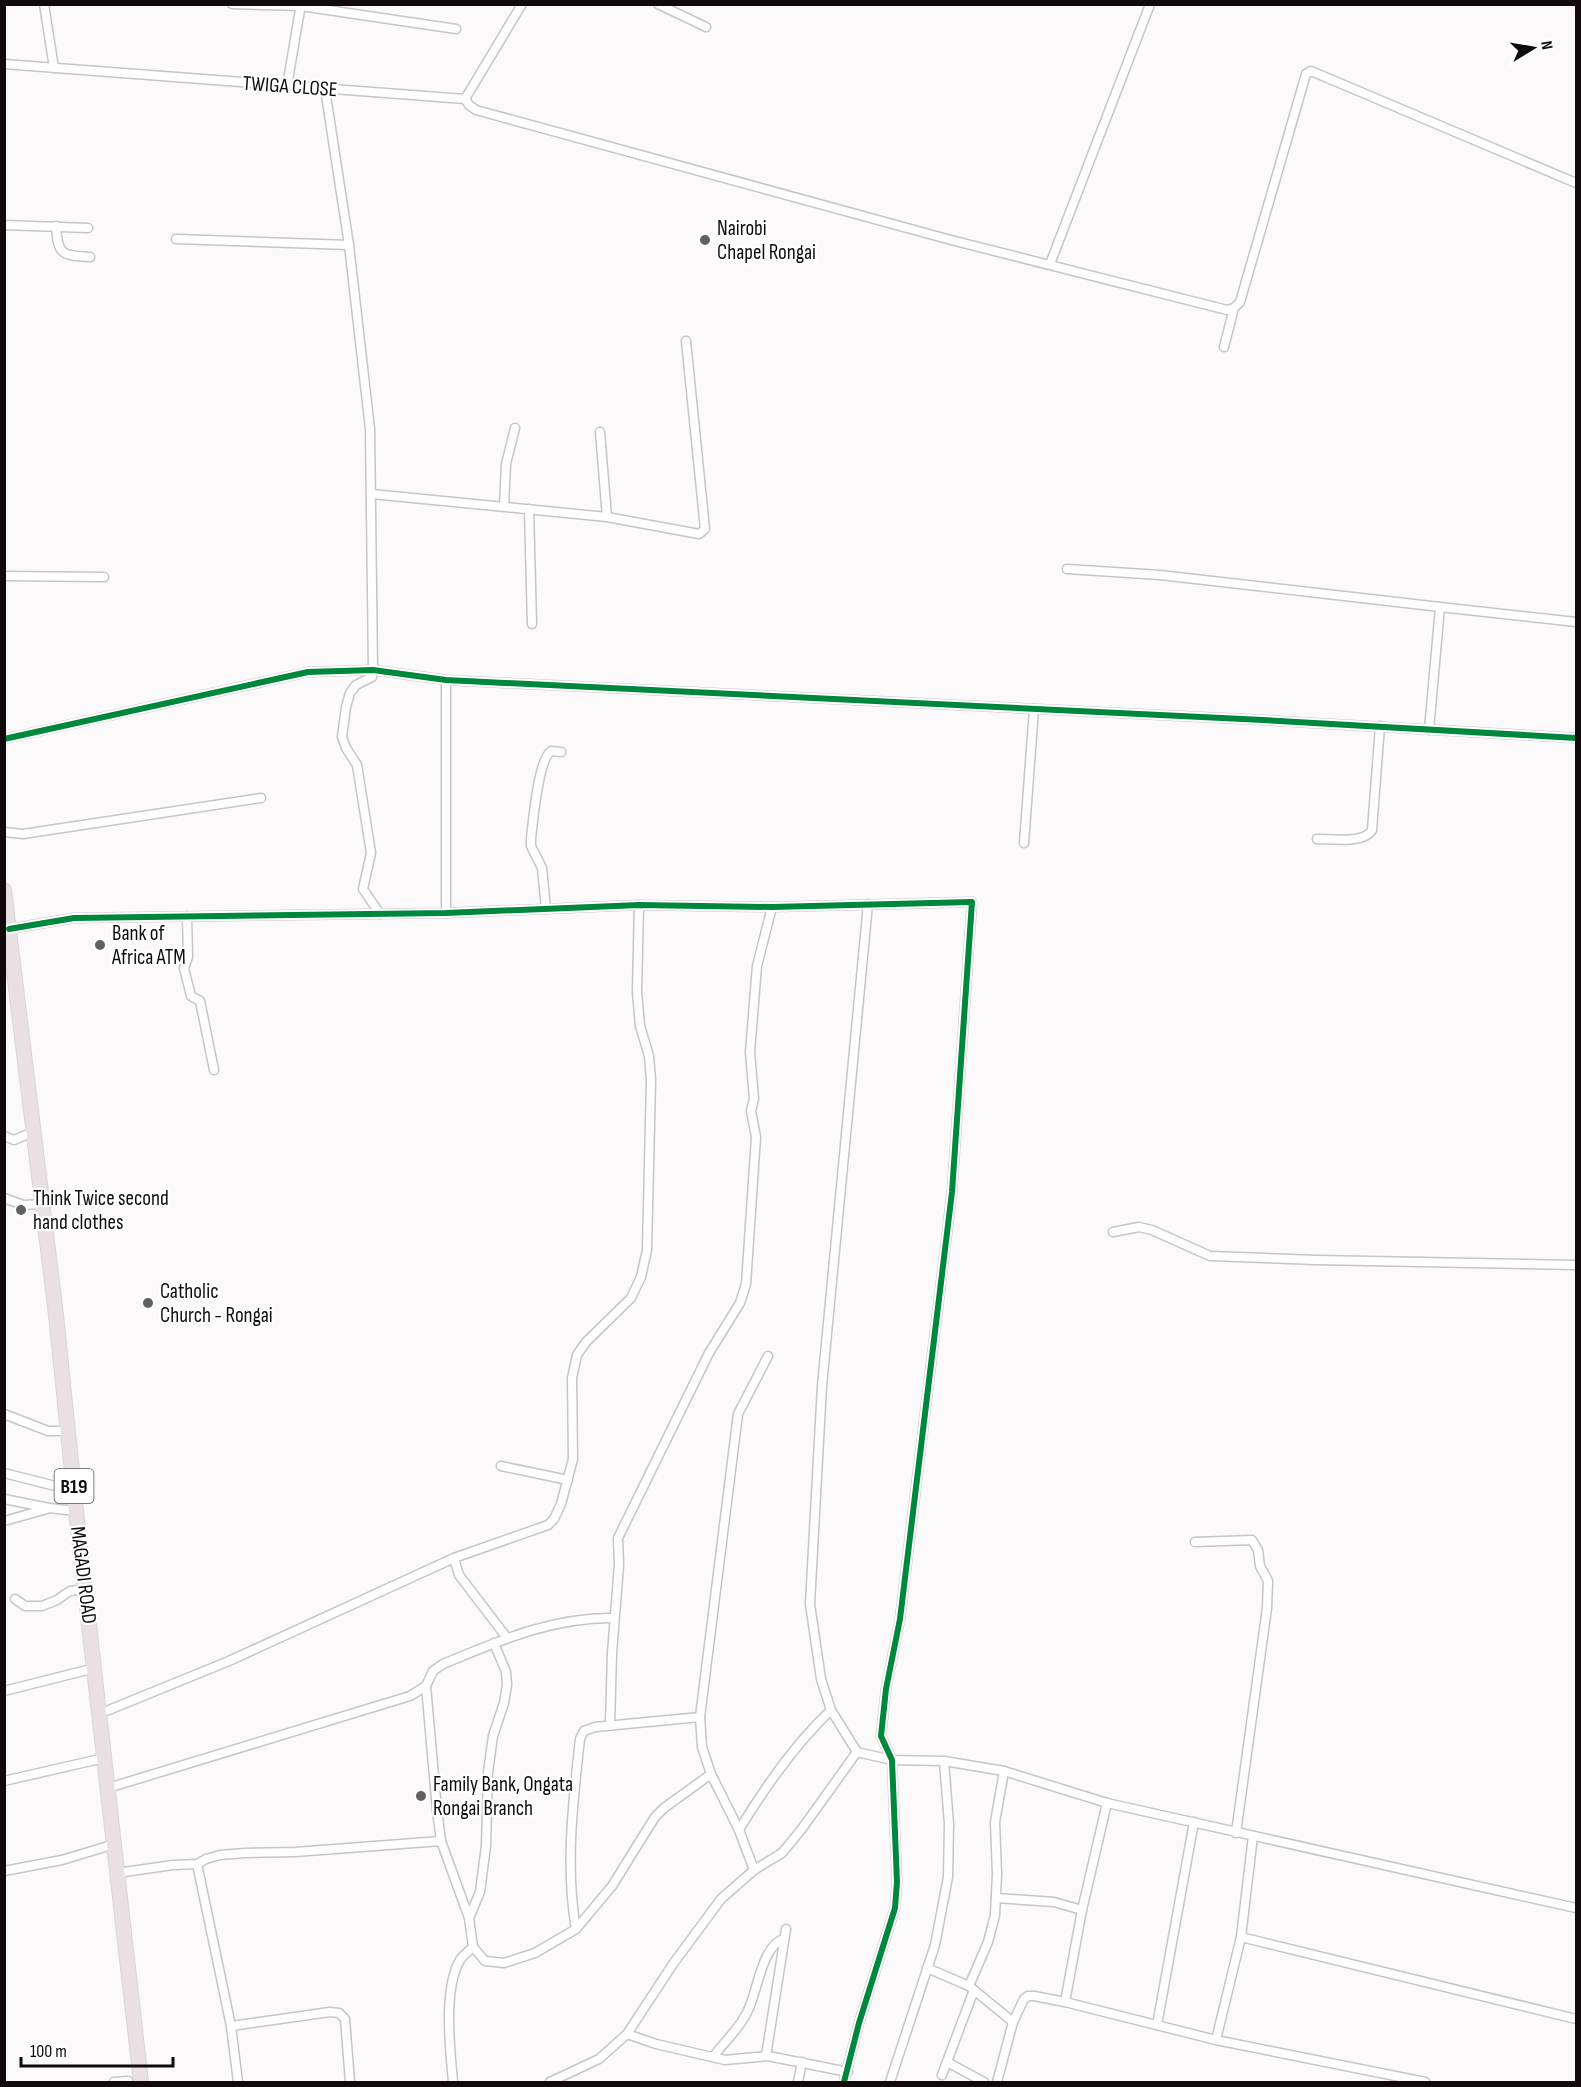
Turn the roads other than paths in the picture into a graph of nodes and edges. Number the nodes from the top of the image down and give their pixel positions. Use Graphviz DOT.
graph roads {
  1 [pos="44,4"];
  2 [pos="232,4"];
  3 [pos="522,4"];
  4 [pos="658,4"];
  5 [pos="301,5"];
  6 [pos="1149,7"];
  7 [pos="706,27"];
  8 [pos="456,29"];
  9 [pos="4,64"];
  10 [pos="54,68"];
  11 [pos="287,86"];
  12 [pos="326,89"];
  13 [pos="465,99"];
  14 [pos="1576,183"];
  15 [pos="4,225"];
  16 [pos="56,226"];
  17 [pos="88,228"];
  18 [pos="176,239"];
  19 [pos="349,245"];
  20 [pos="90,257"];
  21 [pos="1050,264"];
  22 [pos="1233,308"];
  23 [pos="686,341"];
  24 [pos="1224,347"];
  25 [pos="515,428"];
  26 [pos="600,432"];
  27 [pos="372,494"];
  28 [pos="504,506"];
  29 [pos="529,508"];
  30 [pos="607,517"];
  31 [pos="1067,569"];
  32 [pos="4,576"];
  33 [pos="104,577"];
  34 [pos="1440,607"];
  35 [pos="1576,622"];
  36 [pos="532,624"];
  37 [pos="372,674"];
  38 [pos="446,680"];
  39 [pos="1034,709"];
  40 [pos="1380,726"];
  41 [pos="1429,730"];
  42 [pos="1576,738"];
  43 [pos="4,739"];
  44 [pos="561,752"];
  45 [pos="261,798"];
  46 [pos="4,832"];
  47 [pos="1317,839"];
  48 [pos="1024,843"];
  49 [pos="4,890"];
  50 [pos="868,904"];
  51 [pos="639,905"];
  52 [pos="772,907"];
  53 [pos="546,909"];
  54 [pos="446,913"];
  55 [pos="380,914"];
  56 [pos="188,916"];
  57 [pos="9,929"];
  58 [pos="214,1070"];
  59 [pos="33,1132"];
  60 [pos="4,1136"];
  61 [pos="4,1198"];
  62 [pos="42,1204"];
  63 [pos="1113,1232"];
  64 [pos="1576,1264"];
  65 [pos="768,1356"];
  66 [pos="4,1414"];
  67 [pos="68,1431"];
  68 [pos="501,1466"];
  69 [pos="4,1473"];
  70 [pos="568,1480"];
  71 [pos="75,1491"];
  72 [pos="4,1499"];
  73 [pos="49,1508"];
  74 [pos="76,1511"];
  75 [pos="4,1521"];
  76 [pos="1195,1542"];
  77 [pos="454,1558"];
  78 [pos="86,1589"];
  79 [pos="15,1599"];
  80 [pos="614,1618"];
  81 [pos="507,1638"];
  82 [pos="494,1643"];
  83 [pos="94,1668"];
  84 [pos="426,1686"];
  85 [pos="4,1691"];
  86 [pos="831,1710"];
  87 [pos="99,1714"];
  88 [pos="700,1717"];
  89 [pos="610,1725"];
  90 [pos="857,1752"];
  91 [pos="104,1758"];
  92 [pos="892,1760"];
  93 [pos="944,1761"];
  94 [pos="1004,1771"];
  95 [pos="711,1774"];
  96 [pos="4,1781"];
  97 [pos="108,1788"];
  98 [pos="1107,1803"];
  99 [pos="1194,1822"];
  100 [pos="739,1830"];
  101 [pos="1236,1833"];
  102 [pos="1253,1836"];
  103 [pos="441,1841"];
  104 [pos="115,1844"];
  105 [pos="197,1864"];
  106 [pos="754,1870"];
  107 [pos="4,1871"];
  108 [pos="117,1873"];
  109 [pos="996,1898"];
  110 [pos="1576,1908"];
  111 [pos="1082,1910"];
  112 [pos="469,1918"];
  113 [pos="576,1929"];
  114 [pos="1241,1937"];
  115 [pos="473,1947"];
  116 [pos="927,1968"];
  117 [pos="971,1988"];
  118 [pos="1065,2002"];
  119 [pos="1576,2019"];
  120 [pos="1013,2022"];
  121 [pos="1157,2025"];
  122 [pos="231,2026"];
  123 [pos="627,2034"];
  124 [pos="1216,2040"];
  125 [pos="766,2056"];
  126 [pos="713,2057"];
  127 [pos="802,2062"];
  128 [pos="947,2062"];
  129 [pos="848,2072"];
  130 [pos="942,2074"];
  131 [pos="114,2082"];
  132 [pos="135,2082"];
  133 [pos="238,2082"];
  134 [pos="350,2082"];
  135 [pos="453,2082"];
  136 [pos="550,2082"];
  137 [pos="798,2082"];
  138 [pos="844,2082"];
  139 [pos="890,2082"];
  140 [pos="984,2082"];
  141 [pos="997,2082"];
  142 [pos="1425,2082"];
  1 -- 10 [label="street"];
  2 -- 5 [label="street"];
  3 -- 13 [label="street"];
  4 -- 7 [label="street"];
  5 -- 8 [label="street"];
  5 -- 11 [label="street"];
  6 -- 21 [label="street"];
  9 -- 10 [label="street, TWIGA CLOSE"];
  10 -- 11 [label="street, TWIGA CLOSE"];
  11 -- 12 [label="street, TWIGA CLOSE"];
  12 -- 13 [label="street, TWIGA CLOSE"];
  12 -- 19 [label="street"];
  13 -- 21 [label="street"];
  14 -- 22 [label="street"];
  15 -- 16 [label="street"];
  16 -- 17 [label="street"];
  16 -- 20 [label="street"];
  18 -- 19 [label="street"];
  19 -- 27 [label="street"];
  21 -- 22 [label="street"];
  22 -- 24 [label="street"];
  23 -- 30 [label="street"];
  25 -- 28 [label="street"];
  26 -- 30 [label="street"];
  27 -- 28 [label="street"];
  27 -- 37 [label="street"];
  28 -- 29 [label="street"];
  29 -- 30 [label="street"];
  29 -- 36 [label="street"];
  31 -- 34 [label="street"];
  32 -- 33 [label="street"];
  34 -- 35 [label="street"];
  34 -- 41 [label="street"];
  37 -- 38 [label="street"];
  37 -- 43 [label="street"];
  37 -- 55 [label="street"];
  38 -- 39 [label="street"];
  38 -- 54 [label="street"];
  39 -- 40 [label="street"];
  39 -- 48 [label="street"];
  40 -- 41 [label="street"];
  40 -- 47 [label="street"];
  41 -- 42 [label="street"];
  44 -- 53 [label="street"];
  45 -- 46 [label="street"];
  49 -- 57 [label="highway, MAGADI ROAD / B19"];
  50 -- 52 [label="street"];
  50 -- 86 [label="street"];
  50 -- 92 [label="street"];
  51 -- 52 [label="street"];
  51 -- 53 [label="street"];
  51 -- 70 [label="street"];
  52 -- 80 [label="street"];
  53 -- 54 [label="street"];
  54 -- 55 [label="street"];
  55 -- 56 [label="street"];
  56 -- 57 [label="street"];
  56 -- 58 [label="street"];
  57 -- 59 [label="highway, MAGADI ROAD / B19"];
  59 -- 60 [label="street"];
  59 -- 62 [label="highway, MAGADI ROAD / B19"];
  61 -- 62 [label="street"];
  62 -- 67 [label="highway, MAGADI ROAD / B19"];
  63 -- 64 [label="street"];
  65 -- 88 [label="street"];
  66 -- 67 [label="street"];
  67 -- 71 [label="highway, MAGADI ROAD / B19"];
  68 -- 70 [label="street"];
  69 -- 71 [label="street"];
  70 -- 77 [label="street"];
  71 -- 74 [label="highway, MAGADI ROAD / B19"];
  72 -- 73 [label="street"];
  73 -- 74 [label="street"];
  73 -- 75 [label="street"];
  74 -- 78 [label="highway, MAGADI ROAD / B19"];
  76 -- 101 [label="street"];
  77 -- 81 [label="street"];
  77 -- 87 [label="street"];
  78 -- 79 [label="street"];
  78 -- 83 [label="highway, MAGADI ROAD / B19"];
  80 -- 81 [label="street"];
  80 -- 89 [label="street"];
  81 -- 82 [label="street"];
  82 -- 84 [label="street"];
  82 -- 112 [label="street"];
  83 -- 85 [label="street"];
  83 -- 87 [label="highway, MAGADI ROAD / B19"];
  84 -- 97 [label="street"];
  84 -- 103 [label="street"];
  86 -- 90 [label="street"];
  86 -- 100 [label="street"];
  87 -- 91 [label="highway, MAGADI ROAD / B19"];
  88 -- 89 [label="street"];
  88 -- 95 [label="street"];
  89 -- 113 [label="street"];
  90 -- 92 [label="street"];
  90 -- 106 [label="street"];
  91 -- 96 [label="street"];
  91 -- 97 [label="highway, MAGADI ROAD / B19"];
  92 -- 93 [label="street"];
  92 -- 129 [label="street"];
  93 -- 94 [label="street"];
  93 -- 116 [label="street"];
  94 -- 98 [label="street"];
  94 -- 109 [label="street"];
  95 -- 100 [label="street"];
  95 -- 113 [label="street"];
  97 -- 104 [label="highway, MAGADI ROAD / B19"];
  98 -- 99 [label="street"];
  98 -- 111 [label="street"];
  99 -- 101 [label="street"];
  99 -- 121 [label="street"];
  100 -- 106 [label="street"];
  101 -- 102 [label="street"];
  102 -- 110 [label="street"];
  102 -- 114 [label="street"];
  103 -- 105 [label="street"];
  103 -- 112 [label="street"];
  104 -- 107 [label="street"];
  104 -- 108 [label="highway, MAGADI ROAD / B19"];
  105 -- 108 [label="street"];
  105 -- 122 [label="street"];
  106 -- 123 [label="street"];
  108 -- 132 [label="highway, MAGADI ROAD / B19"];
  109 -- 111 [label="street"];
  109 -- 117 [label="street"];
  111 -- 118 [label="street"];
  112 -- 115 [label="street"];
  113 -- 115 [label="street"];
  114 -- 119 [label="street"];
  114 -- 124 [label="street"];
  115 -- 135 [label="street"];
  116 -- 117 [label="street"];
  116 -- 139 [label="street"];
  117 -- 120 [label="street"];
  117 -- 128 [label="street"];
  118 -- 120 [label="street"];
  118 -- 121 [label="street"];
  120 -- 141 [label="street"];
  121 -- 124 [label="street"];
  122 -- 133 [label="street"];
  122 -- 134 [label="street"];
  123 -- 126 [label="street"];
  123 -- 136 [label="street"];
  124 -- 142 [label="street"];
  125 -- 126 [label="street"];
  125 -- 126 [label="street"];
  125 -- 127 [label="street"];
  127 -- 129 [label="street"];
  127 -- 137 [label="street"];
  128 -- 130 [label="street"];
  128 -- 140 [label="street"];
  129 -- 138 [label="street"];
  131 -- 132 [label="street"];
}
